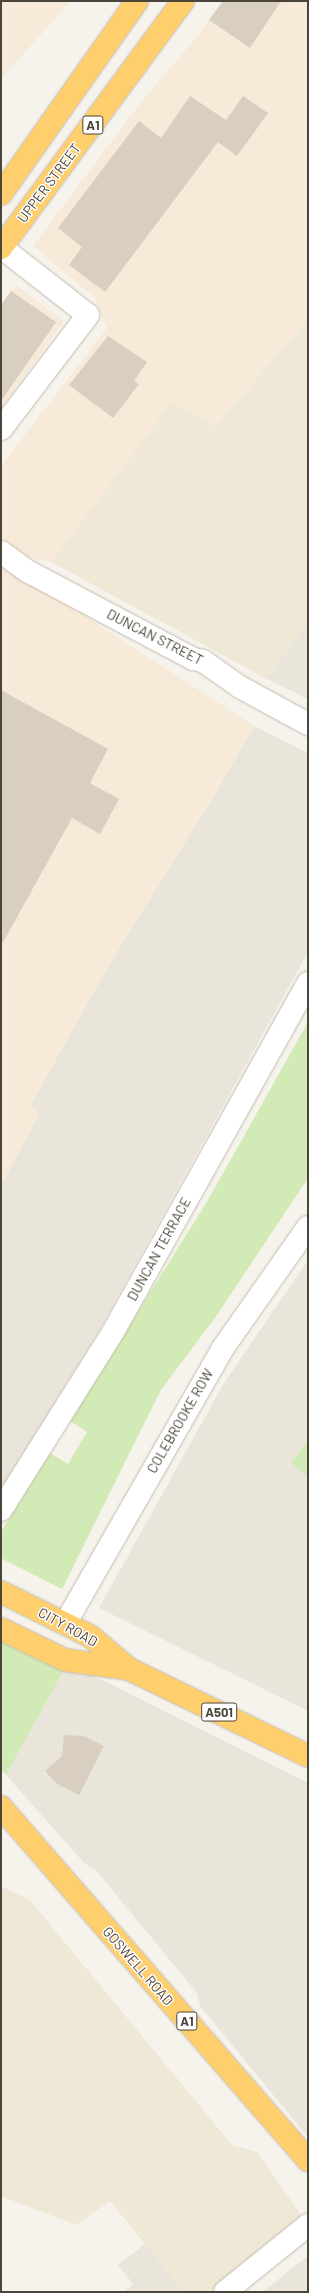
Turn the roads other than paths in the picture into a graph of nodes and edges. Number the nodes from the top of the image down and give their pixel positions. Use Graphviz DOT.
graph roads {
  1 [pos="137,1"];
  2 [pos="183,1"];
  3 [pos="1,194"];
  4 [pos="1,247"];
  5 [pos="1,429"];
  6 [pos="1,552"];
  7 [pos="308,724"];
  8 [pos="308,983"];
  9 [pos="308,1227"];
  10 [pos="1,1510"];
  11 [pos="1,1592"];
  12 [pos="65,1624"];
  13 [pos="1,1629"];
  14 [pos="129,1669"];
  15 [pos="308,1756"];
  16 [pos="1,1807"];
  17 [pos="308,2160"];
  18 [pos="308,2225"];
  19 [pos="225,2292"];
  1 -- 3 [label="highway"];
  2 -- 4 [label="highway, UPPER STREET / A1"];
  4 -- 5 [label="street"];
  6 -- 7 [label="street, DUNCAN STREET"];
  8 -- 10 [label="street, DUNCAN TERRACE"];
  9 -- 12 [label="street, COLEBROOKE ROW"];
  11 -- 12 [label="highway, CITY ROAD / A501"];
  12 -- 14 [label="highway, CITY ROAD / A501"];
  13 -- 14 [label="highway, CITY ROAD / A501"];
  14 -- 15 [label="highway, CITY ROAD / A501"];
  16 -- 17 [label="highway, GOSWELL ROAD / A1"];
  18 -- 19 [label="street"];
}
